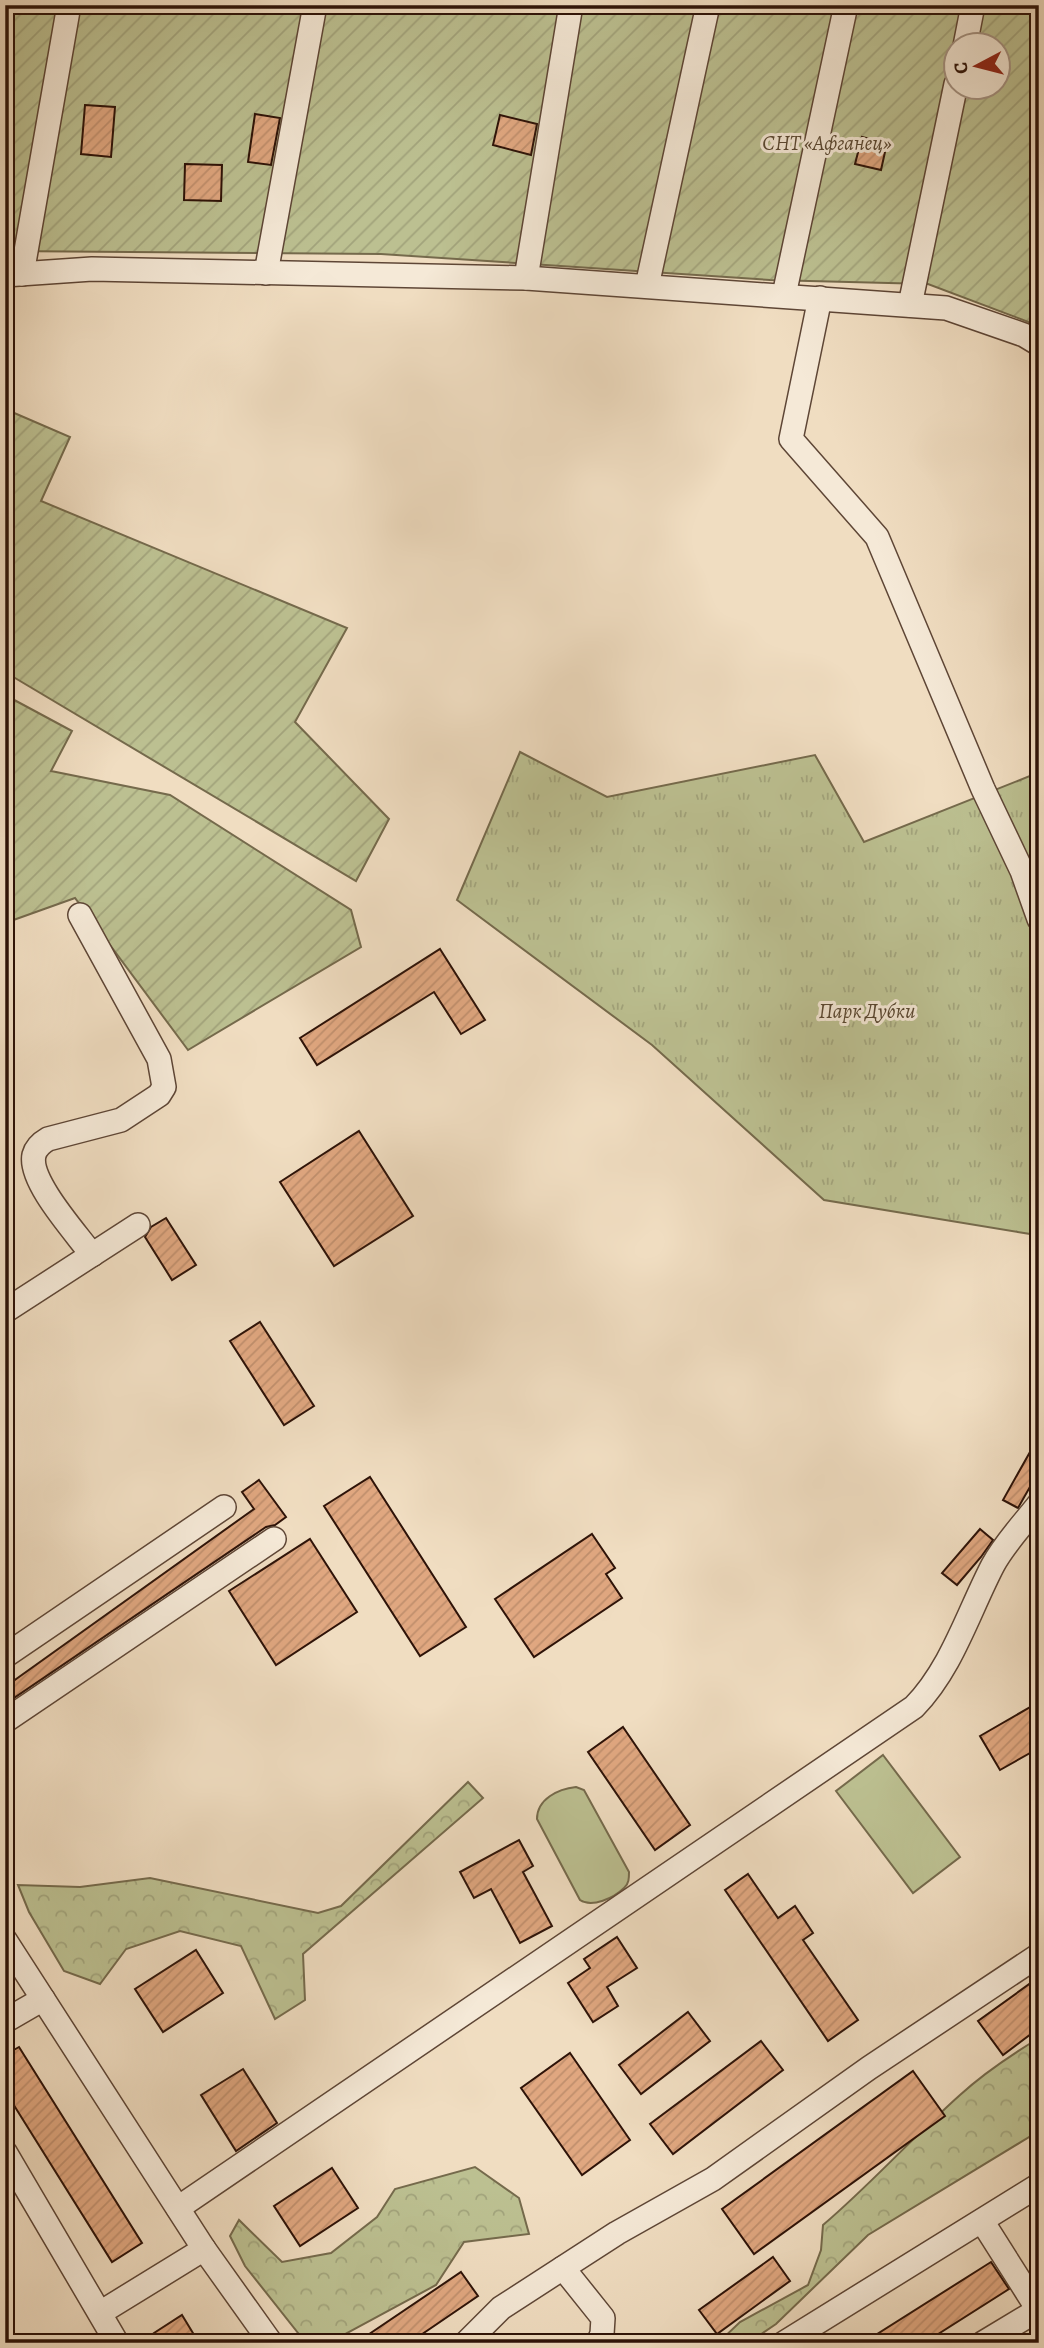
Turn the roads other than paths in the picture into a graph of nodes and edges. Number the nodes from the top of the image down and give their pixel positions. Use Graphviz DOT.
graph roads {
  1 [pos="69,5"];
  2 [pos="315,5"];
  3 [pos="571,5"];
  4 [pos="708,5"];
  5 [pos="846,5"];
  6 [pos="973,5"];
  7 [pos="968,32"];
  8 [pos="953,102"];
  9 [pos="266,273"];
  10 [pos="14,274"];
  11 [pos="526,278"];
  12 [pos="647,286"];
  13 [pos="784,295"];
  14 [pos="820,298"];
  15 [pos="910,305"];
  16 [pos="1038,339"];
  17 [pos="80,915"];
  18 [pos="1039,919"];
  19 [pos="138,1225"];
  20 [pos="92,1255"];
  21 [pos="5,1311"];
  22 [pos="1039,1504"];
  23 [pos="224,1507"];
  24 [pos="274,1539"];
  25 [pos="5,1656"];
  26 [pos="5,1721"];
  27 [pos="5,1940"];
  28 [pos="1039,1955"];
  29 [pos="43,1999"];
  30 [pos="5,2021"];
  31 [pos="5,2152"];
  32 [pos="1039,2185"];
  33 [pos="178,2208"];
  34 [pos="982,2221"];
  35 [pos="204,2249"];
  36 [pos="564,2268"];
  37 [pos="1038,2310"];
  38 [pos="100,2314"];
  39 [pos="117,2343"];
  40 [pos="271,2343"];
  41 [pos="466,2343"];
  42 [pos="598,2343"];
  43 [pos="784,2343"];
  44 [pos="983,2343"];
  1 -- 10 [label="street"];
  2 -- 9 [label="street"];
  3 -- 11 [label="street"];
  4 -- 12 [label="street"];
  5 -- 13 [label="street"];
  6 -- 7 [label="street"];
  8 -- 15 [label="street"];
  9 -- 10 [label="street"];
  9 -- 11 [label="street"];
  11 -- 12 [label="street"];
  12 -- 13 [label="street"];
  13 -- 14 [label="street"];
  14 -- 15 [label="street"];
  14 -- 18 [label="street"];
  15 -- 16 [label="street"];
  17 -- 20 [label="street"];
  19 -- 20 [label="street"];
  20 -- 21 [label="street"];
  22 -- 33 [label="street"];
  23 -- 25 [label="street"];
  24 -- 26 [label="street"];
  27 -- 29 [label="street"];
  28 -- 36 [label="street"];
  29 -- 30 [label="street"];
  29 -- 33 [label="street"];
  31 -- 38 [label="street"];
  32 -- 34 [label="street"];
  33 -- 35 [label="street"];
  34 -- 37 [label="street"];
  34 -- 43 [label="street"];
  35 -- 38 [label="street"];
  35 -- 40 [label="street"];
  36 -- 41 [label="street"];
  36 -- 42 [label="street"];
  37 -- 44 [label="street"];
  38 -- 39 [label="street"];
}
